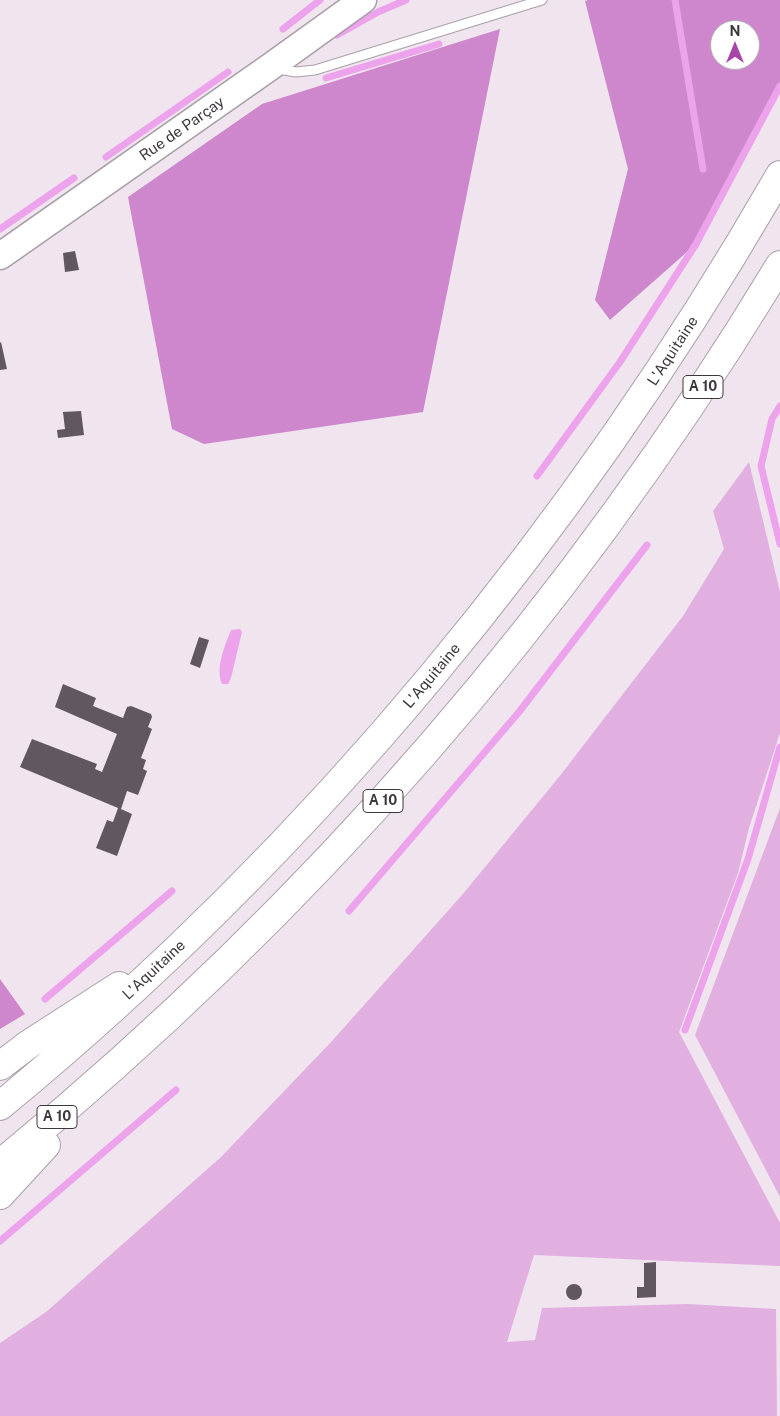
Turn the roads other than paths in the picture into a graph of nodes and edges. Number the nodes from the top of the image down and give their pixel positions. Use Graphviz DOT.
graph roads {
  1 [pos="363,0"];
  2 [pos="542,0"];
  3 [pos="270,68"];
  4 [pos="780,175"];
  5 [pos="0,256"];
  6 [pos="780,265"];
  7 [pos="181,946"];
  8 [pos="0,1066"];
  9 [pos="113,1069"];
  10 [pos="0,1106"];
  11 [pos="0,1164"];
  12 [pos="0,1196"];
  1 -- 3 [label="street, Rue de Parçay"];
  2 -- 3 [label="lane"];
  3 -- 5 [label="street, Rue de Parçay"];
  4 -- 7 [label="highway, L'Aquitaine / A 10"];
  6 -- 9 [label="highway, A 10"];
  7 -- 8 [label="highway"];
  7 -- 10 [label="highway, L'Aquitaine / A 10"];
  9 -- 11 [label="highway, A 10"];
  9 -- 12 [label="highway"];
}
